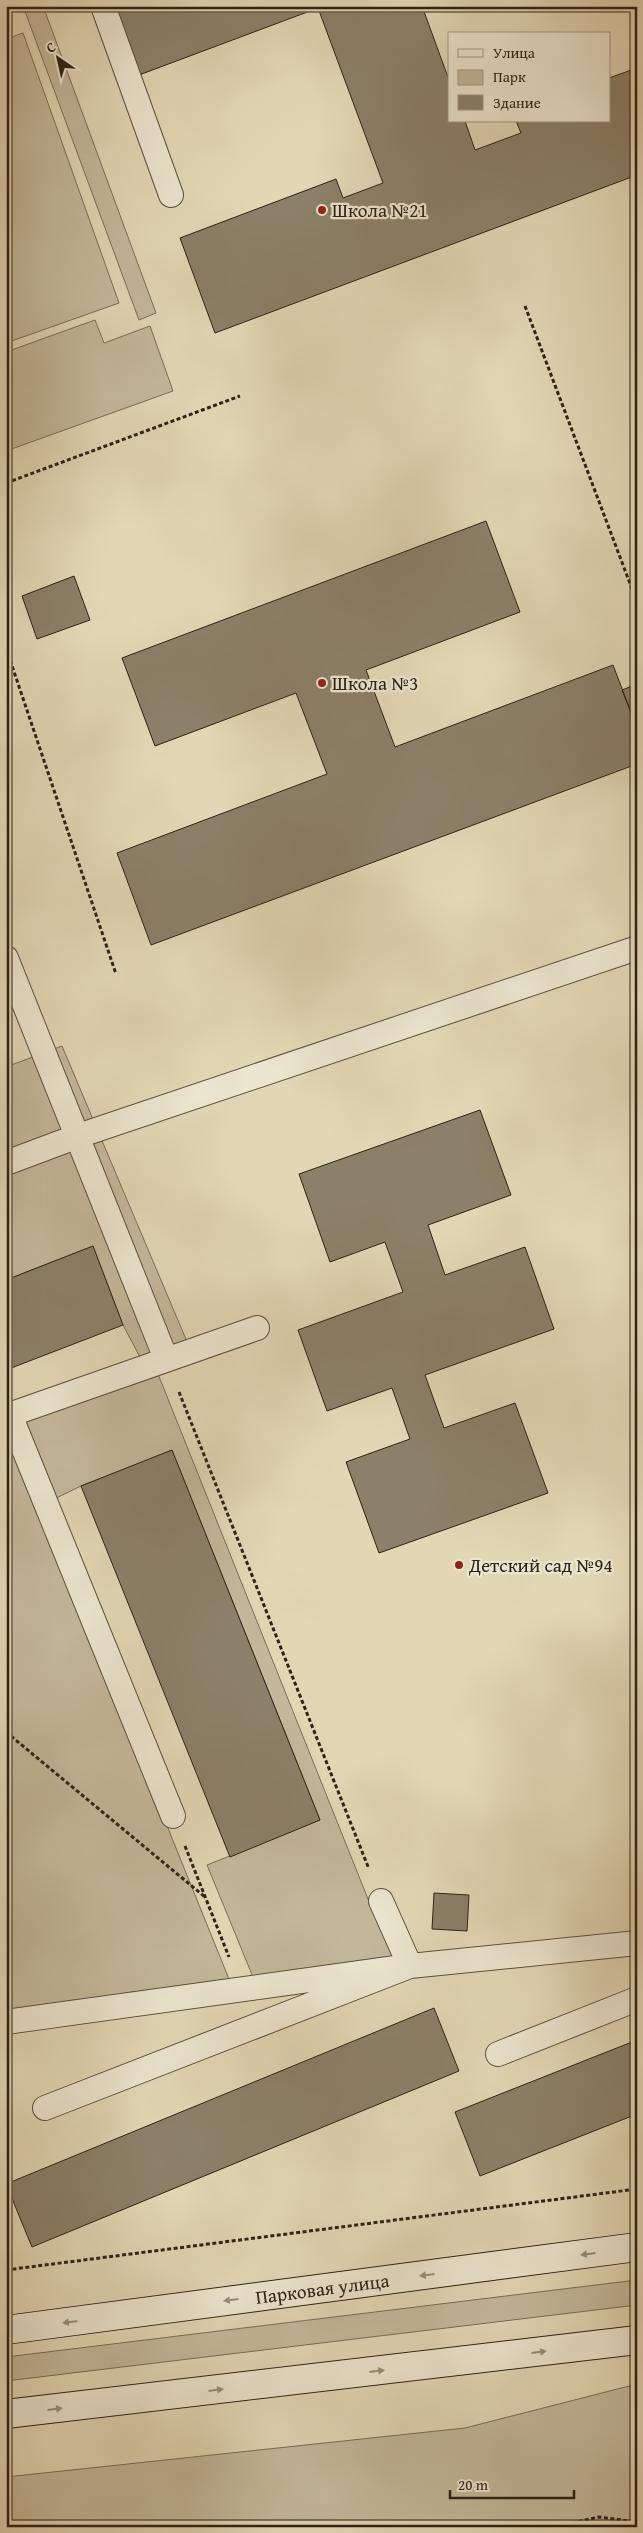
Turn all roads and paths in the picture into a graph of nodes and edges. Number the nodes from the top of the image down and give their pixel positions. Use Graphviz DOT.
graph roads {
  1 [pos="102,6"];
  2 [pos="171,195"];
  3 [pos="525,306"];
  4 [pos="240,396"];
  5 [pos="6,483"];
  6 [pos="637,602"];
  7 [pos="6,648"];
  8 [pos="637,948"];
  9 [pos="6,958"];
  10 [pos="116,974"];
  11 [pos="78,1136"];
  12 [pos="6,1163"];
  13 [pos="257,1328"];
  14 [pos="166,1359"];
  15 [pos="8,1416"];
  16 [pos="6,1732"];
  17 [pos="172,1816"];
  18 [pos="205,1897"];
  19 [pos="381,1901"];
  20 [pos="637,1943"];
  21 [pos="410,1966"];
  22 [pos="242,1989"];
  23 [pos="637,1999"];
  24 [pos="6,2022"];
  25 [pos="498,2054"];
  26 [pos="45,2108"];
  27 [pos="637,2189"];
  28 [pos="637,2247"];
  29 [pos="6,2270"];
  30 [pos="6,2330"];
  31 [pos="637,2340"];
  32 [pos="6,2414"];
  33 [pos="637,2522"];
  34 [pos="553,2527"];
  1 -- 2 [label="lane"];
  3 -- 6 [label="path"];
  4 -- 5 [label="path"];
  7 -- 10 [label="path"];
  8 -- 11 [label="lane"];
  9 -- 11 [label="lane"];
  11 -- 12 [label="lane"];
  11 -- 14 [label="lane"];
  13 -- 14 [label="lane"];
  14 -- 15 [label="lane"];
  14 -- 19 [label="path"];
  15 -- 17 [label="lane"];
  16 -- 18 [label="path"];
  17 -- 18 [label="path"];
  18 -- 22 [label="path"];
  19 -- 21 [label="lane"];
  20 -- 21 [label="lane"];
  21 -- 22 [label="lane"];
  21 -- 26 [label="lane"];
  22 -- 24 [label="lane"];
  23 -- 25 [label="lane"];
  27 -- 29 [label="path"];
  28 -- 30 [label="main road, Парковая улица, one-way"];
  32 -- 31 [label="main road, one-way"];
  33 -- 34 [label="path"];
}
